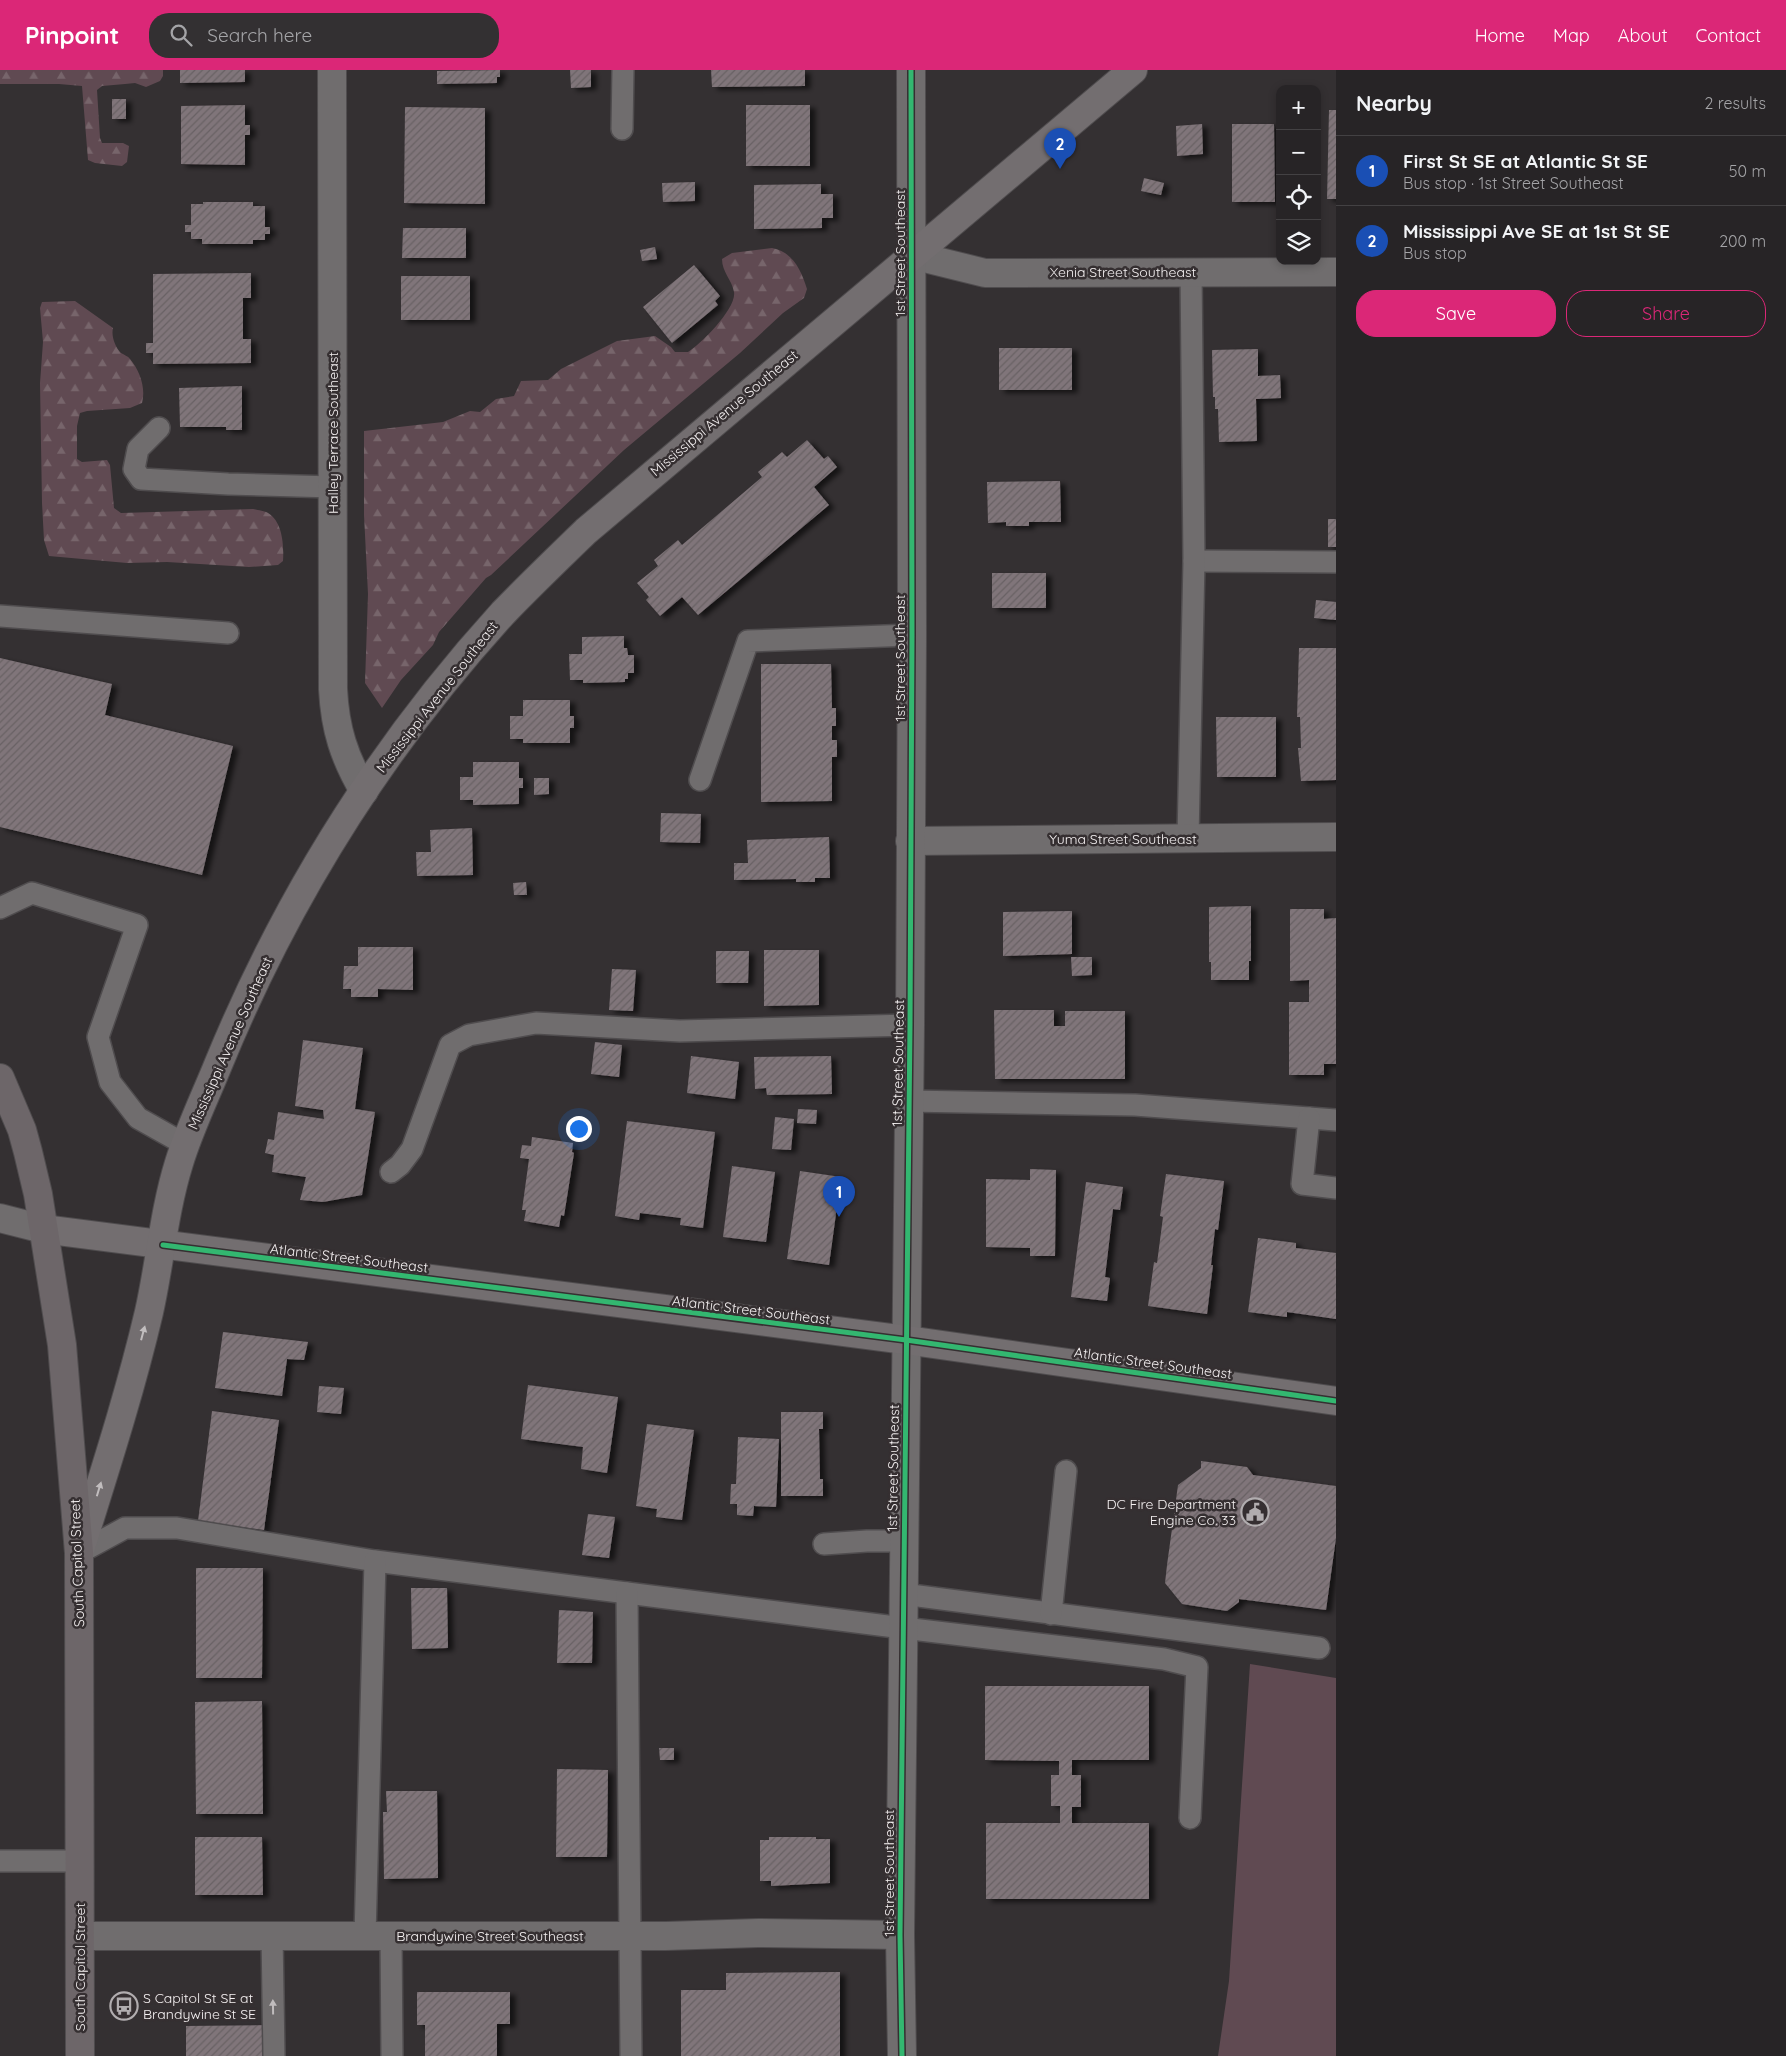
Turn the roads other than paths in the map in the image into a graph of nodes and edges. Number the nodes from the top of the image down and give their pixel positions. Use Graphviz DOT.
graph roads {
  1 [pos="332,70"];
  2 [pos="623,70"];
  3 [pos="911,70"];
  4 [pos="1133,70"];
  5 [pos="622,129"];
  6 [pos="912,255"];
  7 [pos="1191,272"];
  8 [pos="1336,272"];
  9 [pos="158,428"];
  10 [pos="333,487"];
  11 [pos="1194,561"];
  12 [pos="1336,562"];
  13 [pos="0,616"];
  14 [pos="228,633"];
  15 [pos="912,635"];
  16 [pos="700,780"];
  17 [pos="364,791"];
  18 [pos="1188,838"];
  19 [pos="1336,838"];
  20 [pos="910,841"];
  21 [pos="0,908"];
  22 [pos="910,1025"];
  23 [pos="0,1078"];
  24 [pos="908,1101"];
  25 [pos="1309,1118"];
  26 [pos="1336,1120"];
  27 [pos="186,1144"];
  28 [pos="391,1172"];
  29 [pos="1336,1188"];
  30 [pos="0,1218"];
  31 [pos="43,1230"];
  32 [pos="163,1245"];
  33 [pos="906,1340"];
  34 [pos="1336,1401"];
  35 [pos="1066,1471"];
  36 [pos="903,1542"];
  37 [pos="824,1544"];
  38 [pos="79,1553"];
  39 [pos="375,1561"];
  40 [pos="627,1593"];
  41 [pos="903,1594"];
  42 [pos="1051,1614"];
  43 [pos="903,1628"];
  44 [pos="1319,1648"];
  45 [pos="1190,1818"];
  46 [pos="0,1861"];
  47 [pos="80,1861"];
  48 [pos="272,1935"];
  49 [pos="900,1935"];
  50 [pos="80,1936"];
  51 [pos="378,1936"];
  52 [pos="629,1936"];
  53 [pos="80,2056"];
  54 [pos="274,2056"];
  55 [pos="392,2056"];
  56 [pos="630,2056"];
  57 [pos="902,2056"];
  1 -- 10 [label="street, Halley Terrace Southeast"];
  2 -- 5 [label="lane"];
  3 -- 6 [label="street, 1st Street Southeast"];
  4 -- 6 [label="main road, Mississippi Avenue Southeast"];
  6 -- 7 [label="street, Xenia Street Southeast"];
  6 -- 15 [label="street, 1st Street Southeast"];
  6 -- 17 [label="main road, Mississippi Avenue Southeast"];
  7 -- 8 [label="street, Xenia Street Southeast"];
  7 -- 11 [label="lane"];
  9 -- 10 [label="lane"];
  10 -- 17 [label="street, Halley Terrace Southeast"];
  11 -- 12 [label="lane"];
  11 -- 18 [label="lane"];
  13 -- 14 [label="lane"];
  15 -- 16 [label="lane"];
  15 -- 20 [label="street, 1st Street Southeast"];
  17 -- 27 [label="main road, Mississippi Avenue Southeast"];
  18 -- 19 [label="street, Yuma Street Southeast"];
  18 -- 20 [label="street, Yuma Street Southeast"];
  20 -- 22 [label="street, 1st Street Southeast"];
  21 -- 27 [label="lane"];
  22 -- 24 [label="street, 1st Street Southeast"];
  22 -- 28 [label="lane"];
  23 -- 31 [label="main road, South Capitol Street"];
  24 -- 25 [label="lane"];
  24 -- 33 [label="street, 1st Street Southeast"];
  25 -- 26 [label="lane"];
  25 -- 29 [label="lane"];
  27 -- 32 [label="main road, Mississippi Avenue Southeast"];
  30 -- 31 [label="street"];
  31 -- 32 [label="main road, Atlantic Street Southeast"];
  31 -- 38 [label="main road, South Capitol Street"];
  32 -- 33 [label="main road, Atlantic Street Southeast"];
  38 -- 32 [label="main road, Mississippi Avenue Southeast, one-way"];
  33 -- 34 [label="main road, Atlantic Street Southeast"];
  33 -- 36 [label="street, 1st Street Southeast"];
  35 -- 42 [label="lane"];
  36 -- 37 [label="lane"];
  36 -- 41 [label="street, 1st Street Southeast"];
  38 -- 39 [label="lane"];
  38 -- 47 [label="main road, South Capitol Street"];
  39 -- 40 [label="lane"];
  39 -- 51 [label="lane"];
  40 -- 43 [label="lane"];
  40 -- 52 [label="lane"];
  41 -- 42 [label="lane"];
  41 -- 43 [label="street, 1st Street Southeast"];
  42 -- 44 [label="lane"];
  43 -- 45 [label="lane"];
  43 -- 49 [label="street, 1st Street Southeast"];
  46 -- 47 [label="lane"];
  47 -- 50 [label="main road, South Capitol Street"];
  48 -- 50 [label="street, Brandywine Street Southeast"];
  48 -- 51 [label="street, Brandywine Street Southeast"];
  54 -- 48 [label="lane, one-way"];
  49 -- 52 [label="street, Brandywine Street Southeast"];
  49 -- 57 [label="street, 1st Street Southeast"];
  50 -- 53 [label="main road, South Capitol Street"];
  51 -- 52 [label="street, Brandywine Street Southeast"];
  51 -- 55 [label="lane"];
  52 -- 56 [label="lane"];
}
